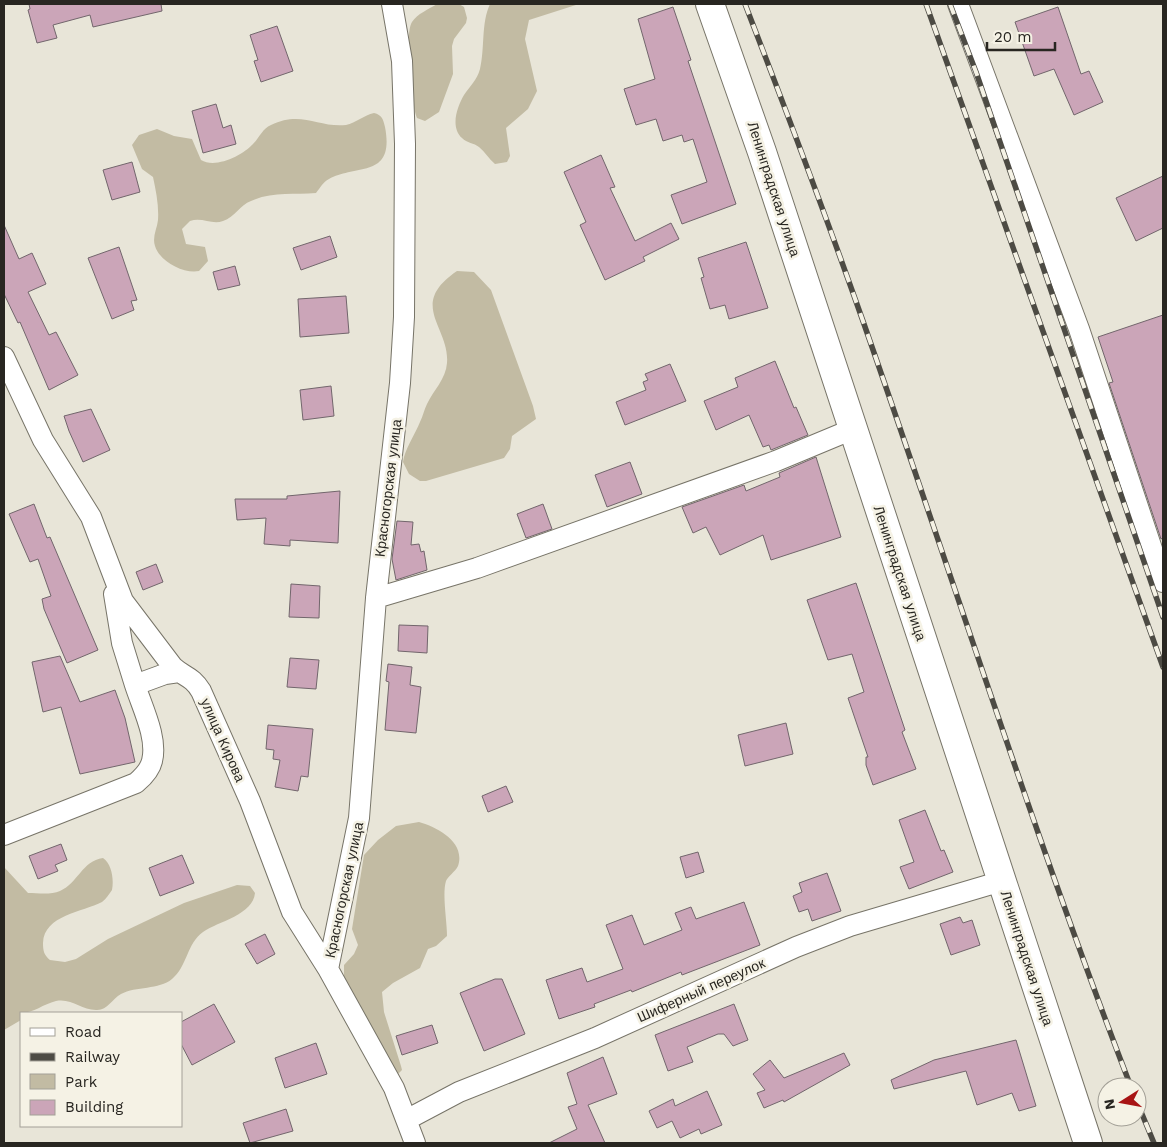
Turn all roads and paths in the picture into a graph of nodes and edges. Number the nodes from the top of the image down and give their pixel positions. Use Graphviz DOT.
graph roads {
  1 [pos="392,4"];
  2 [pos="710,4"];
  3 [pos="958,4"];
  4 [pos="4,357"];
  5 [pos="853,429"];
  6 [pos="112,577"];
  7 [pos="1163,582"];
  8 [pos="376,598"];
  9 [pos="179,672"];
  10 [pos="135,685"];
  11 [pos="4,835"];
  12 [pos="1002,881"];
  13 [pos="328,969"];
  14 [pos="408,1119"];
  15 [pos="415,1143"];
  16 [pos="1088,1143"];
  1 -- 8 [label="street, Красногорская улица"];
  2 -- 5 [label="main road, Ленинградская улица"];
  3 -- 7 [label="street"];
  4 -- 6 [label="street, улица Кирова"];
  5 -- 8 [label="street"];
  5 -- 12 [label="main road, Ленинградская улица"];
  6 -- 9 [label="street, улица Кирова"];
  6 -- 10 [label="street"];
  8 -- 13 [label="street, Красногорская улица"];
  9 -- 10 [label="street"];
  9 -- 13 [label="street, улица Кирова"];
  10 -- 11 [label="street"];
  12 -- 14 [label="street, Шиферный переулок"];
  12 -- 16 [label="main road, Ленинградская улица"];
  13 -- 14 [label="street, улица Кирова"];
  14 -- 15 [label="street, улица Кирова"];
}
